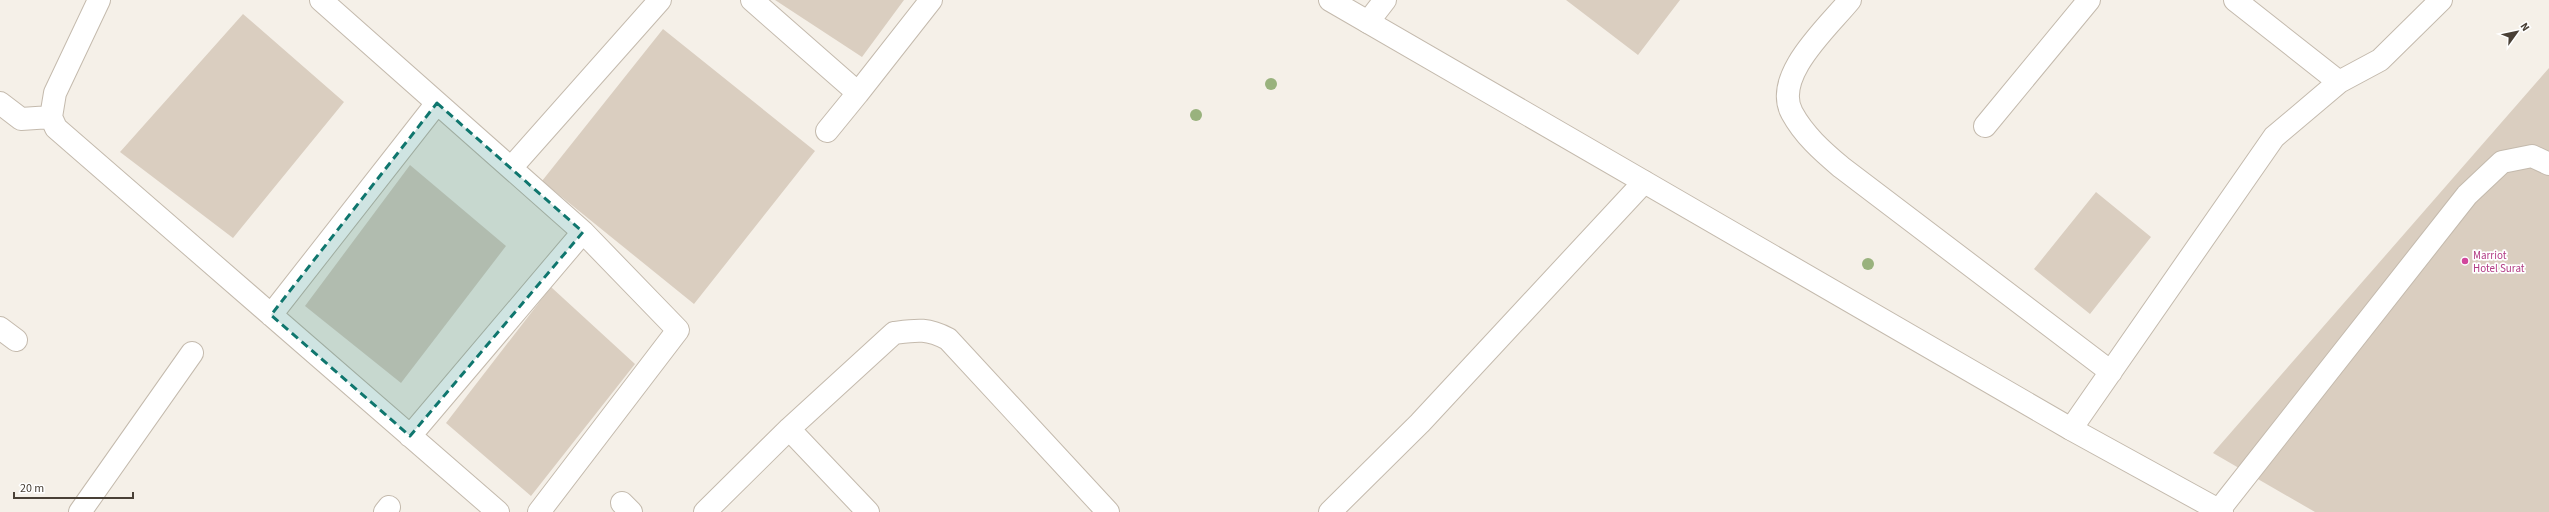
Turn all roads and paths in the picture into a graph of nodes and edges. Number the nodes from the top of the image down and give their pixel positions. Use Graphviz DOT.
graph roads {
  1 [pos="99,0"];
  2 [pos="321,0"];
  3 [pos="660,0"];
  4 [pos="752,0"];
  5 [pos="931,0"];
  6 [pos="1330,0"];
  7 [pos="1385,0"];
  8 [pos="1850,0"];
  9 [pos="2089,0"];
  10 [pos="2234,0"];
  11 [pos="2441,0"];
  12 [pos="1368,22"];
  13 [pos="2339,82"];
  14 [pos="858,93"];
  15 [pos="0,103"];
  16 [pos="437,103"];
  17 [pos="51,117"];
  18 [pos="1985,126"];
  19 [pos="827,131"];
  20 [pos="2549,164"];
  21 [pos="511,168"];
  22 [pos="1644,182"];
  23 [pos="583,232"];
  24 [pos="271,315"];
  25 [pos="192,353"];
  26 [pos="2111,372"];
  27 [pos="789,429"];
  28 [pos="2071,429"];
  29 [pos="410,436"];
  30 [pos="2220,511"];
  31 [pos="80,512"];
  32 [pos="498,512"];
  33 [pos="539,512"];
  34 [pos="705,512"];
  35 [pos="868,512"];
  36 [pos="1108,512"];
  37 [pos="1330,512"];
  1 -- 17 [label="street"];
  2 -- 16 [label="street"];
  3 -- 21 [label="street"];
  4 -- 14 [label="street"];
  5 -- 14 [label="street"];
  6 -- 12 [label="street"];
  7 -- 12 [label="street"];
  8 -- 26 [label="street"];
  9 -- 18 [label="street"];
  10 -- 13 [label="street"];
  11 -- 13 [label="street"];
  12 -- 22 [label="street"];
  13 -- 26 [label="street"];
  14 -- 19 [label="street"];
  15 -- 17 [label="street"];
  16 -- 21 [label="street"];
  16 -- 24 [label="street"];
  17 -- 24 [label="street"];
  20 -- 30 [label="street"];
  21 -- 23 [label="street"];
  22 -- 28 [label="street"];
  22 -- 37 [label="street"];
  23 -- 29 [label="street"];
  23 -- 33 [label="street"];
  24 -- 29 [label="street"];
  25 -- 31 [label="street"];
  26 -- 28 [label="street"];
  27 -- 34 [label="street"];
  27 -- 35 [label="street"];
  27 -- 36 [label="street"];
  28 -- 30 [label="street"];
  29 -- 32 [label="street"];
}
